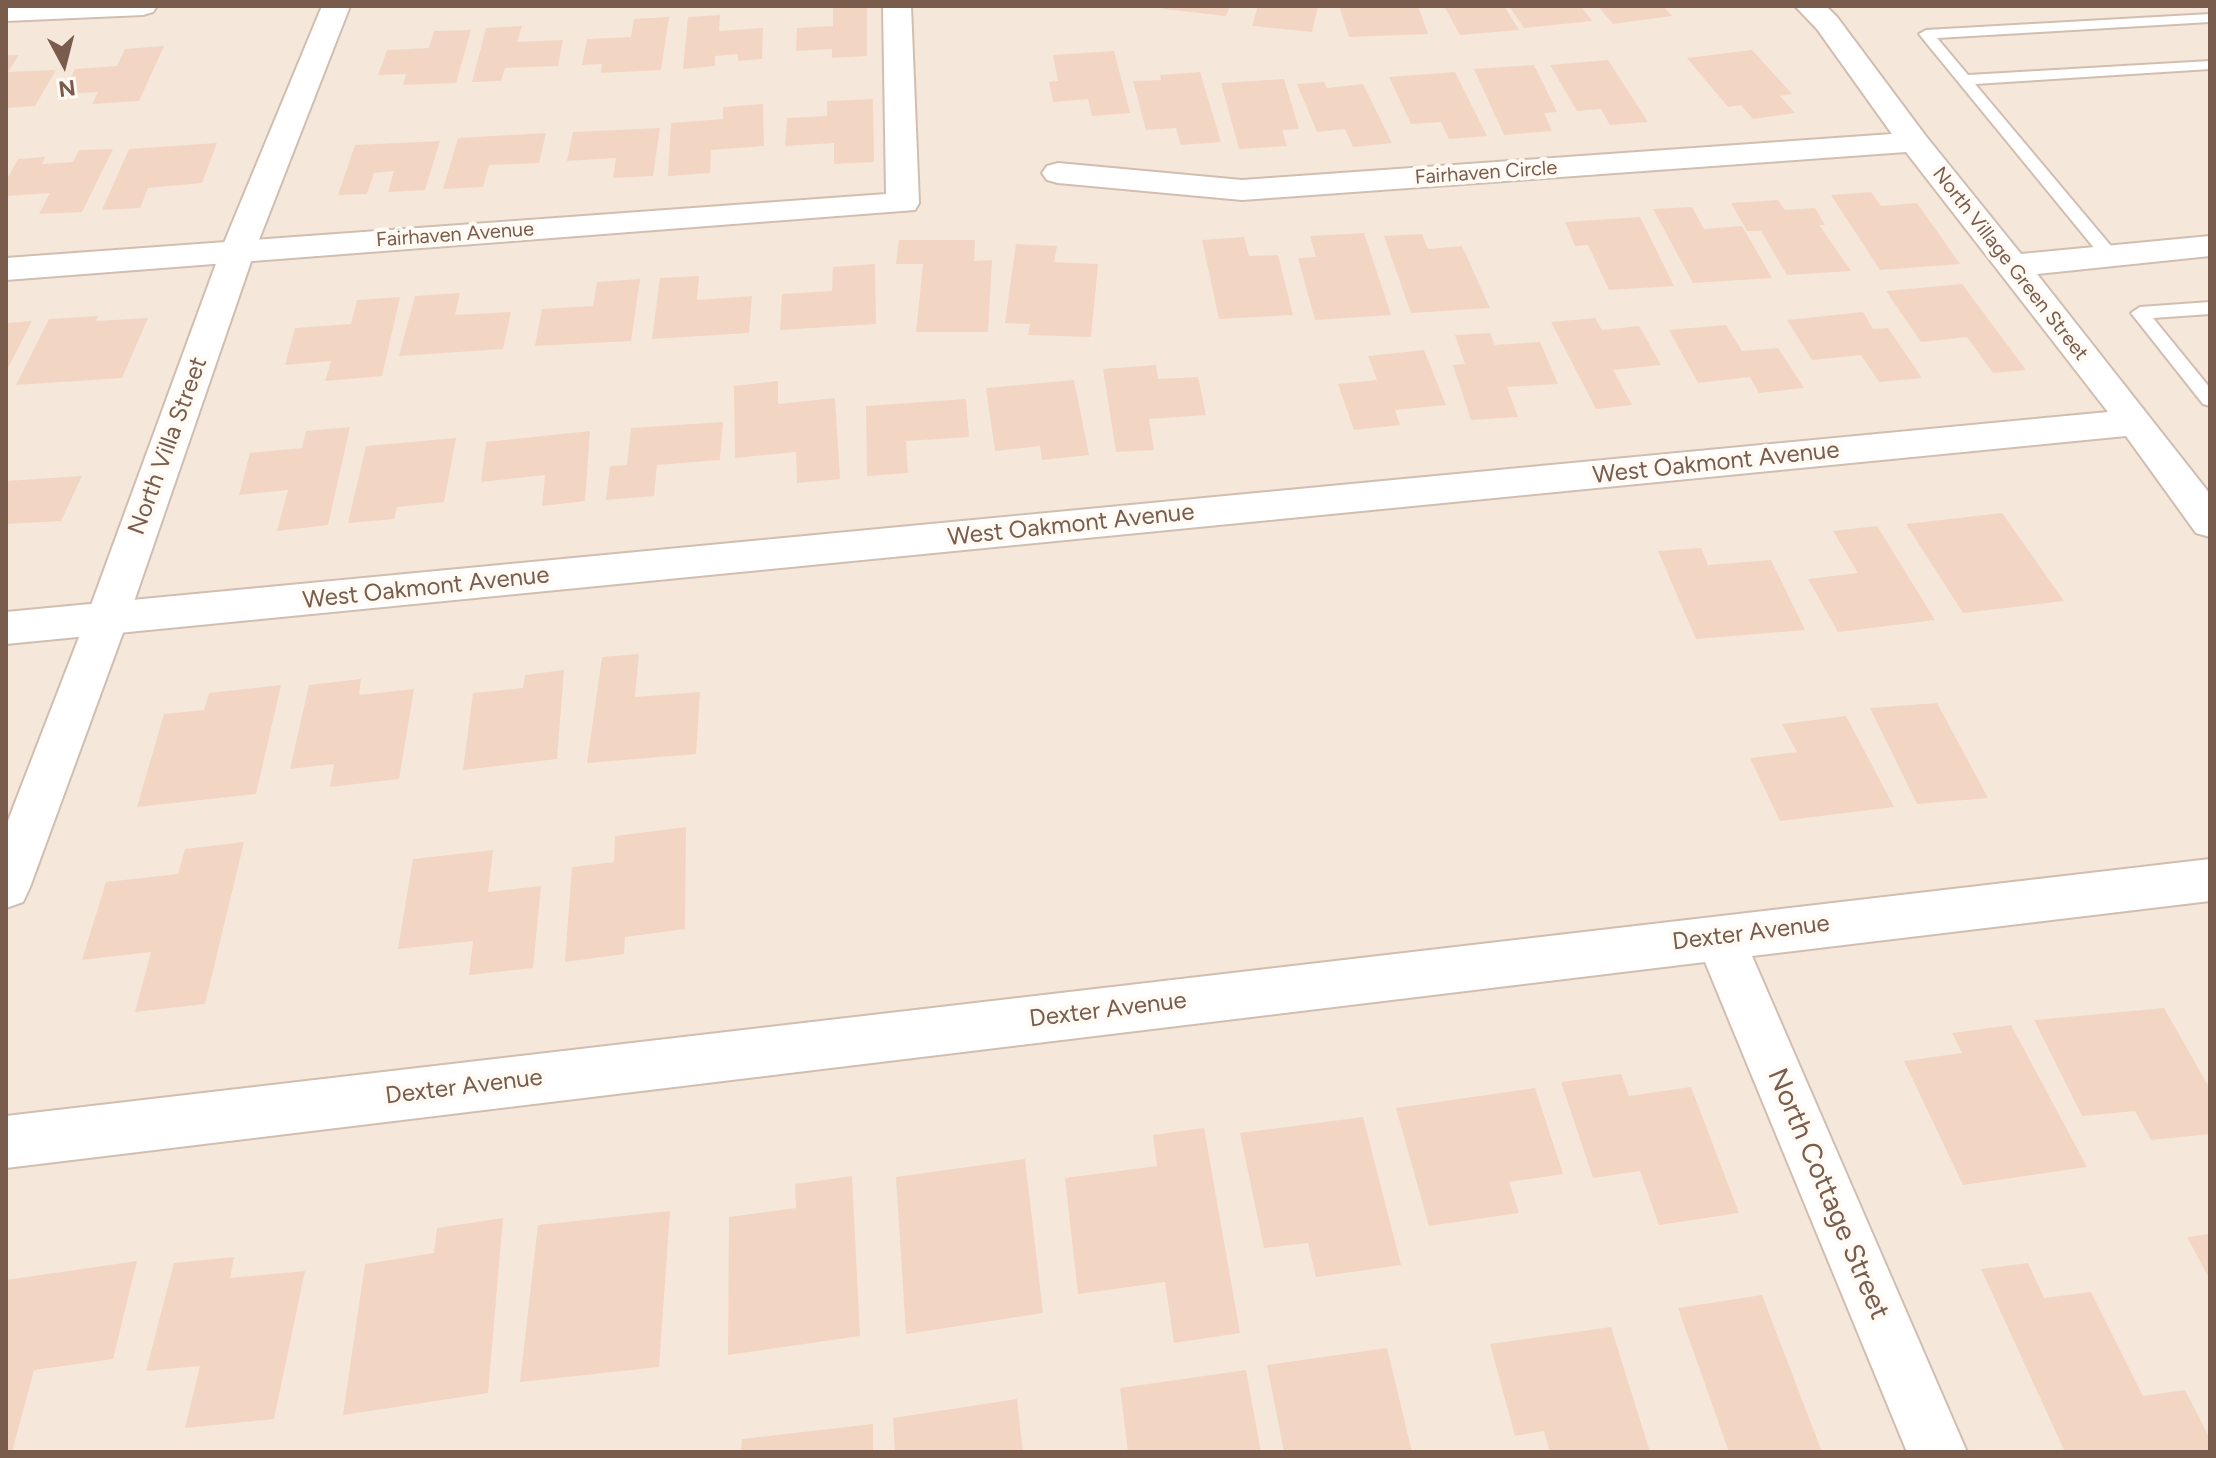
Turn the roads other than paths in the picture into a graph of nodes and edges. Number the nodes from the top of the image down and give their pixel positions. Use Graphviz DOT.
graph roads {
  1 [pos="143,6"];
  2 [pos="336,6"];
  3 [pos="897,6"];
  4 [pos="1809,6"];
  5 [pos="6,12"];
  6 [pos="2210,18"];
  7 [pos="2210,65"];
  8 [pos="1965,80"];
  9 [pos="1914,142"];
  10 [pos="1058,173"];
  11 [pos="2210,246"];
  12 [pos="238,250"];
  13 [pos="2110,256"];
  14 [pos="2012,266"];
  15 [pos="6,269"];
  16 [pos="2210,308"];
  17 [pos="2210,400"];
  18 [pos="2136,422"];
  19 [pos="2210,523"];
  20 [pos="107,619"];
  21 [pos="6,628"];
  22 [pos="2210,880"];
  23 [pos="6,887"];
  24 [pos="1719,937"];
  25 [pos="6,1142"];
  26 [pos="1937,1452"];
  1 -- 5 [label="street"];
  2 -- 12 [label="street, North Villa Street"];
  3 -- 12 [label="street, Fairhaven Avenue"];
  4 -- 9 [label="street, North Village Green Street"];
  6 -- 8 [label="lane"];
  7 -- 8 [label="lane"];
  8 -- 13 [label="lane"];
  9 -- 10 [label="street, Fairhaven Circle"];
  9 -- 14 [label="street, North Village Green Street"];
  11 -- 13 [label="street"];
  12 -- 15 [label="street, Fairhaven Avenue"];
  12 -- 20 [label="street, North Villa Street"];
  13 -- 14 [label="street"];
  14 -- 18 [label="street, North Village Green Street"];
  16 -- 17 [label="lane"];
  18 -- 19 [label="street, North Village Green Street"];
  18 -- 20 [label="street, West Oakmont Avenue"];
  20 -- 21 [label="street, West Oakmont Avenue"];
  20 -- 23 [label="street, North Villa Street"];
  22 -- 24 [label="street, Dexter Avenue"];
  24 -- 25 [label="street, Dexter Avenue"];
  24 -- 26 [label="street, North Cottage Street"];
}
